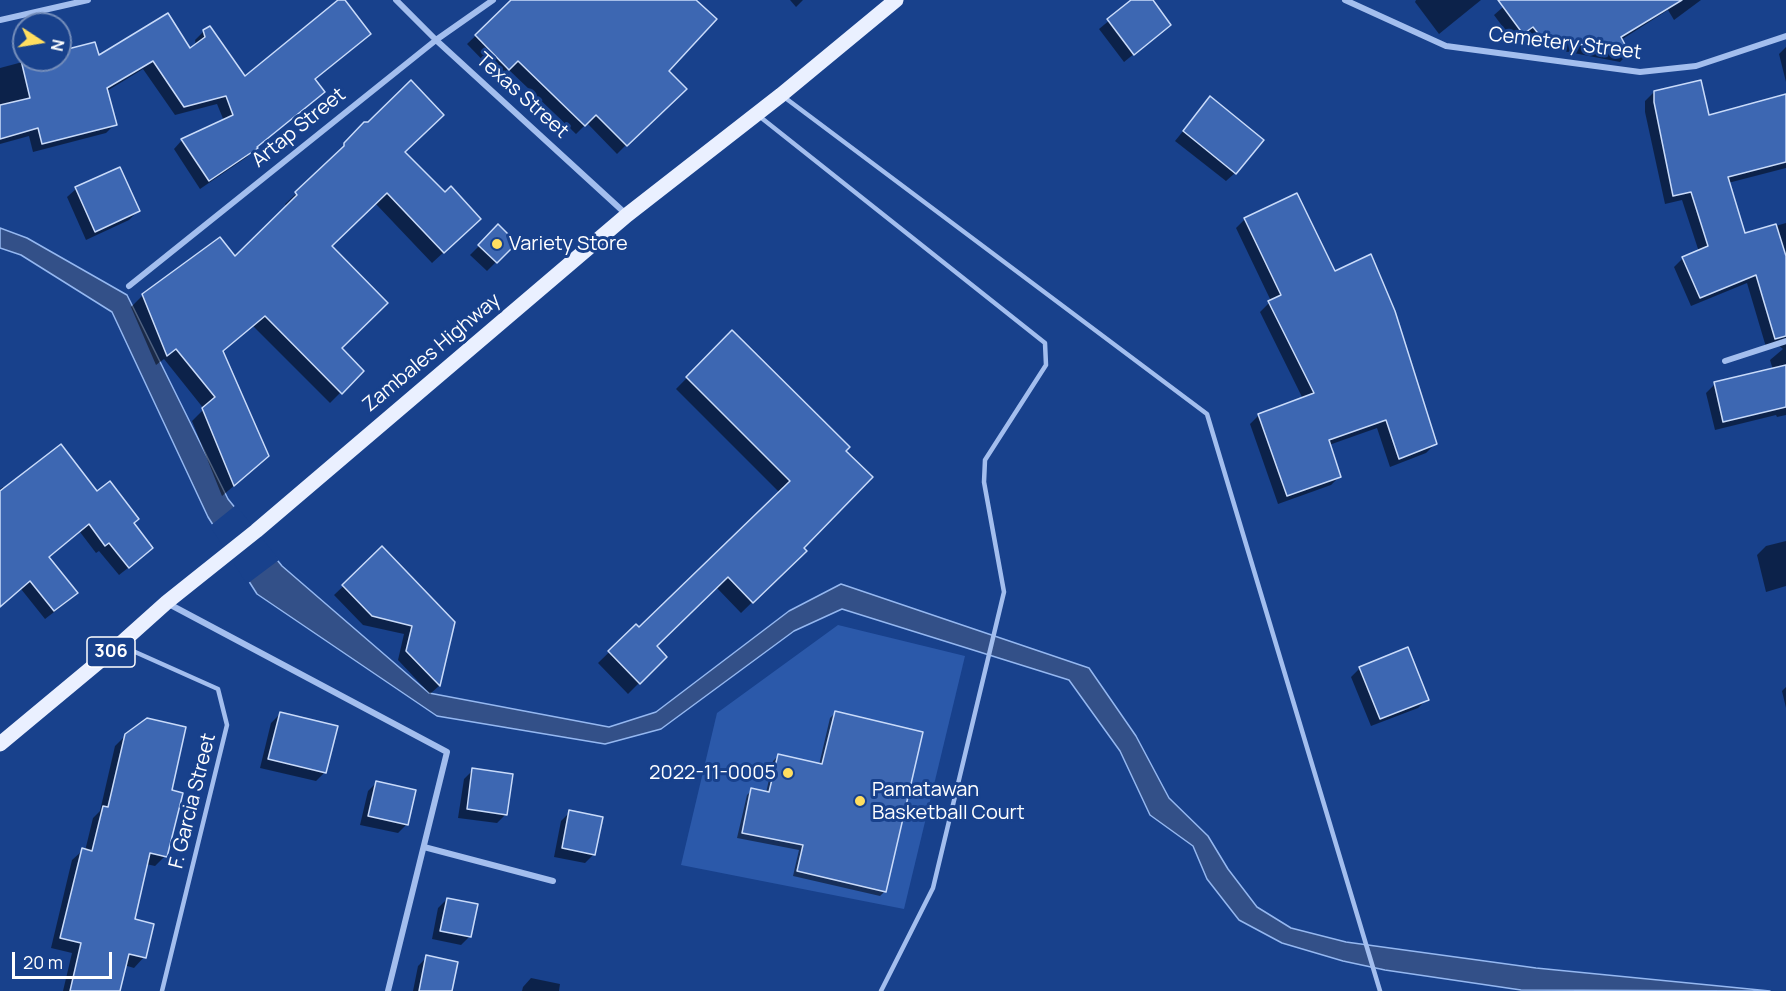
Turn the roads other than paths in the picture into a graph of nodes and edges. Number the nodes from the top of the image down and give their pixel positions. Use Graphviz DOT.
graph roads {
  1 [pos="88,0"];
  2 [pos="396,0"];
  3 [pos="493,0"];
  4 [pos="896,0"];
  5 [pos="1345,0"];
  6 [pos="0,20"];
  7 [pos="1786,36"];
  8 [pos="436,40"];
  9 [pos="781,94"];
  10 [pos="756,114"];
  11 [pos="627,215"];
  12 [pos="129,286"];
  13 [pos="1786,341"];
  14 [pos="1725,361"];
  15 [pos="166,602"];
  16 [pos="119,645"];
  17 [pos="0,744"];
  18 [pos="424,847"];
  19 [pos="553,881"];
  20 [pos="162,991"];
  21 [pos="388,991"];
  22 [pos="881,991"];
  23 [pos="1380,991"];
  1 -- 6 [label="street"];
  2 -- 8 [label="street, Texas Street"];
  3 -- 8 [label="street, Artap Street"];
  4 -- 9 [label="main road, Zambales Highway / 306"];
  5 -- 7 [label="street, Cemetery Street"];
  8 -- 11 [label="street, Texas Street"];
  8 -- 12 [label="street, Artap Street"];
  9 -- 10 [label="main road, Zambales Highway / 306"];
  9 -- 23 [label="lane"];
  10 -- 11 [label="main road, Zambales Highway / 306"];
  10 -- 22 [label="lane"];
  11 -- 15 [label="main road, Zambales Highway / 306"];
  13 -- 14 [label="street"];
  15 -- 16 [label="main road, Zambales Highway / 306"];
  15 -- 18 [label="street"];
  16 -- 17 [label="main road, Zambales Highway / 306"];
  16 -- 20 [label="lane, F. Garcia Street"];
  18 -- 19 [label="street"];
  18 -- 21 [label="street"];
}
